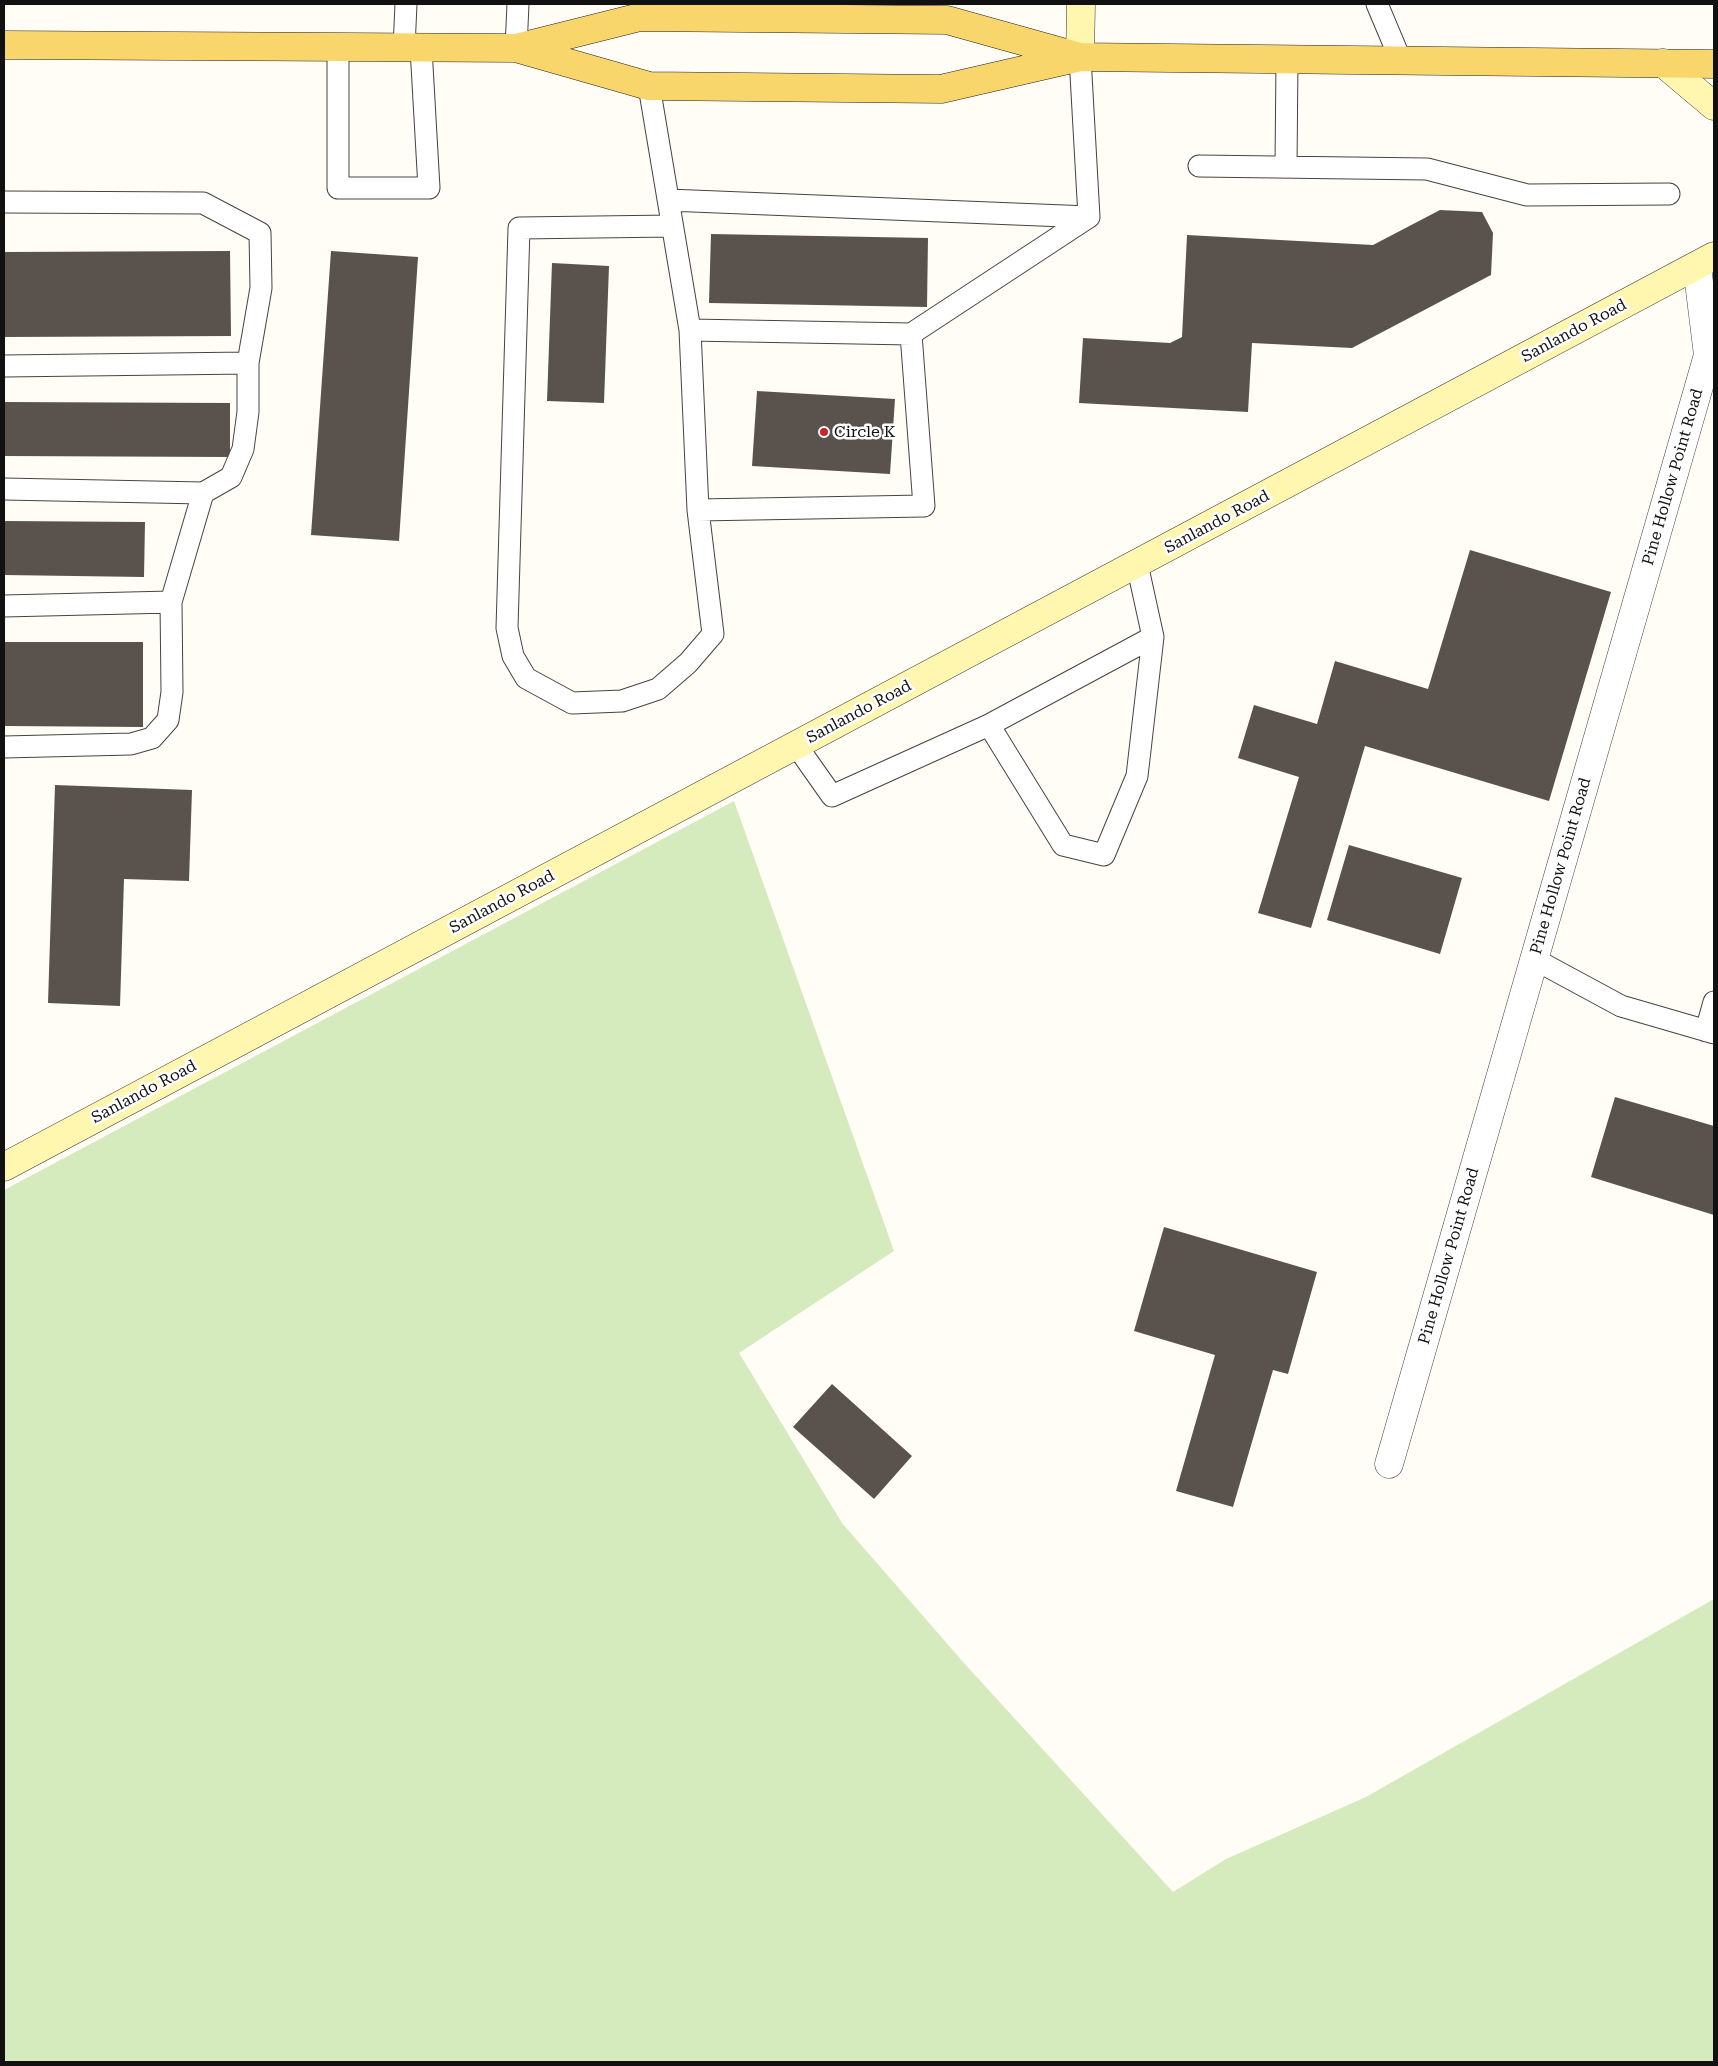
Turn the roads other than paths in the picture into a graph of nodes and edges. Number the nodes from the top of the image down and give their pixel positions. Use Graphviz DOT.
graph roads {
  1 [pos="406,4"];
  2 [pos="518,4"];
  3 [pos="1081,4"];
  4 [pos="1378,4"];
  5 [pos="4,45"];
  6 [pos="338,47"];
  7 [pos="413,48"];
  8 [pos="516,48"];
  9 [pos="1080,57"];
  10 [pos="1287,59"];
  11 [pos="1400,61"];
  12 [pos="1663,64"];
  13 [pos="1714,64"];
  14 [pos="648,86"];
  15 [pos="1714,106"];
  16 [pos="1199,166"];
  17 [pos="1286,167"];
  18 [pos="1669,194"];
  19 [pos="668,200"];
  20 [pos="4,202"];
  21 [pos="1089,217"];
  22 [pos="672,226"];
  23 [pos="1705,261"];
  24 [pos="690,330"];
  25 [pos="911,334"];
  26 [pos="248,364"];
  27 [pos="4,366"];
  28 [pos="4,489"];
  29 [pos="203,493"];
  30 [pos="698,510"];
  31 [pos="1137,564"];
  32 [pos="171,602"];
  33 [pos="4,606"];
  34 [pos="1153,637"];
  35 [pos="988,725"];
  36 [pos="796,745"];
  37 [pos="4,747"];
  38 [pos="1534,959"];
  39 [pos="1714,1002"];
  40 [pos="1710,1032"];
  41 [pos="4,1167"];
  42 [pos="1389,1464"];
  1 -- 7 [label="lane"];
  2 -- 8 [label="lane"];
  3 -- 9 [label="street"];
  4 -- 11 [label="lane"];
  5 -- 6 [label="main road"];
  6 -- 7 [label="main road"];
  6 -- 7 [label="lane"];
  7 -- 8 [label="main road"];
  8 -- 9 [label="main road"];
  8 -- 14 [label="main road"];
  9 -- 10 [label="main road"];
  9 -- 14 [label="main road"];
  9 -- 21 [label="lane"];
  10 -- 11 [label="main road"];
  10 -- 17 [label="lane"];
  11 -- 12 [label="main road"];
  12 -- 13 [label="main road"];
  12 -- 15 [label="street"];
  14 -- 19 [label="lane"];
  16 -- 17 [label="lane"];
  17 -- 18 [label="lane"];
  19 -- 21 [label="lane"];
  19 -- 22 [label="lane"];
  20 -- 26 [label="lane"];
  21 -- 25 [label="lane"];
  22 -- 24 [label="lane"];
  22 -- 30 [label="lane"];
  23 -- 31 [label="street, Sanlando Road"];
  23 -- 38 [label="street, Pine Hollow Point Road"];
  24 -- 25 [label="lane"];
  24 -- 30 [label="lane"];
  25 -- 30 [label="lane"];
  26 -- 27 [label="lane"];
  26 -- 29 [label="lane"];
  28 -- 29 [label="lane"];
  29 -- 32 [label="lane"];
  31 -- 34 [label="lane"];
  31 -- 36 [label="street, Sanlando Road"];
  32 -- 33 [label="lane"];
  32 -- 37 [label="lane"];
  34 -- 35 [label="lane"];
  34 -- 35 [label="lane"];
  35 -- 36 [label="lane"];
  36 -- 41 [label="street, Sanlando Road"];
  38 -- 40 [label="lane"];
  38 -- 42 [label="street, Pine Hollow Point Road"];
  39 -- 40 [label="lane"];
}
